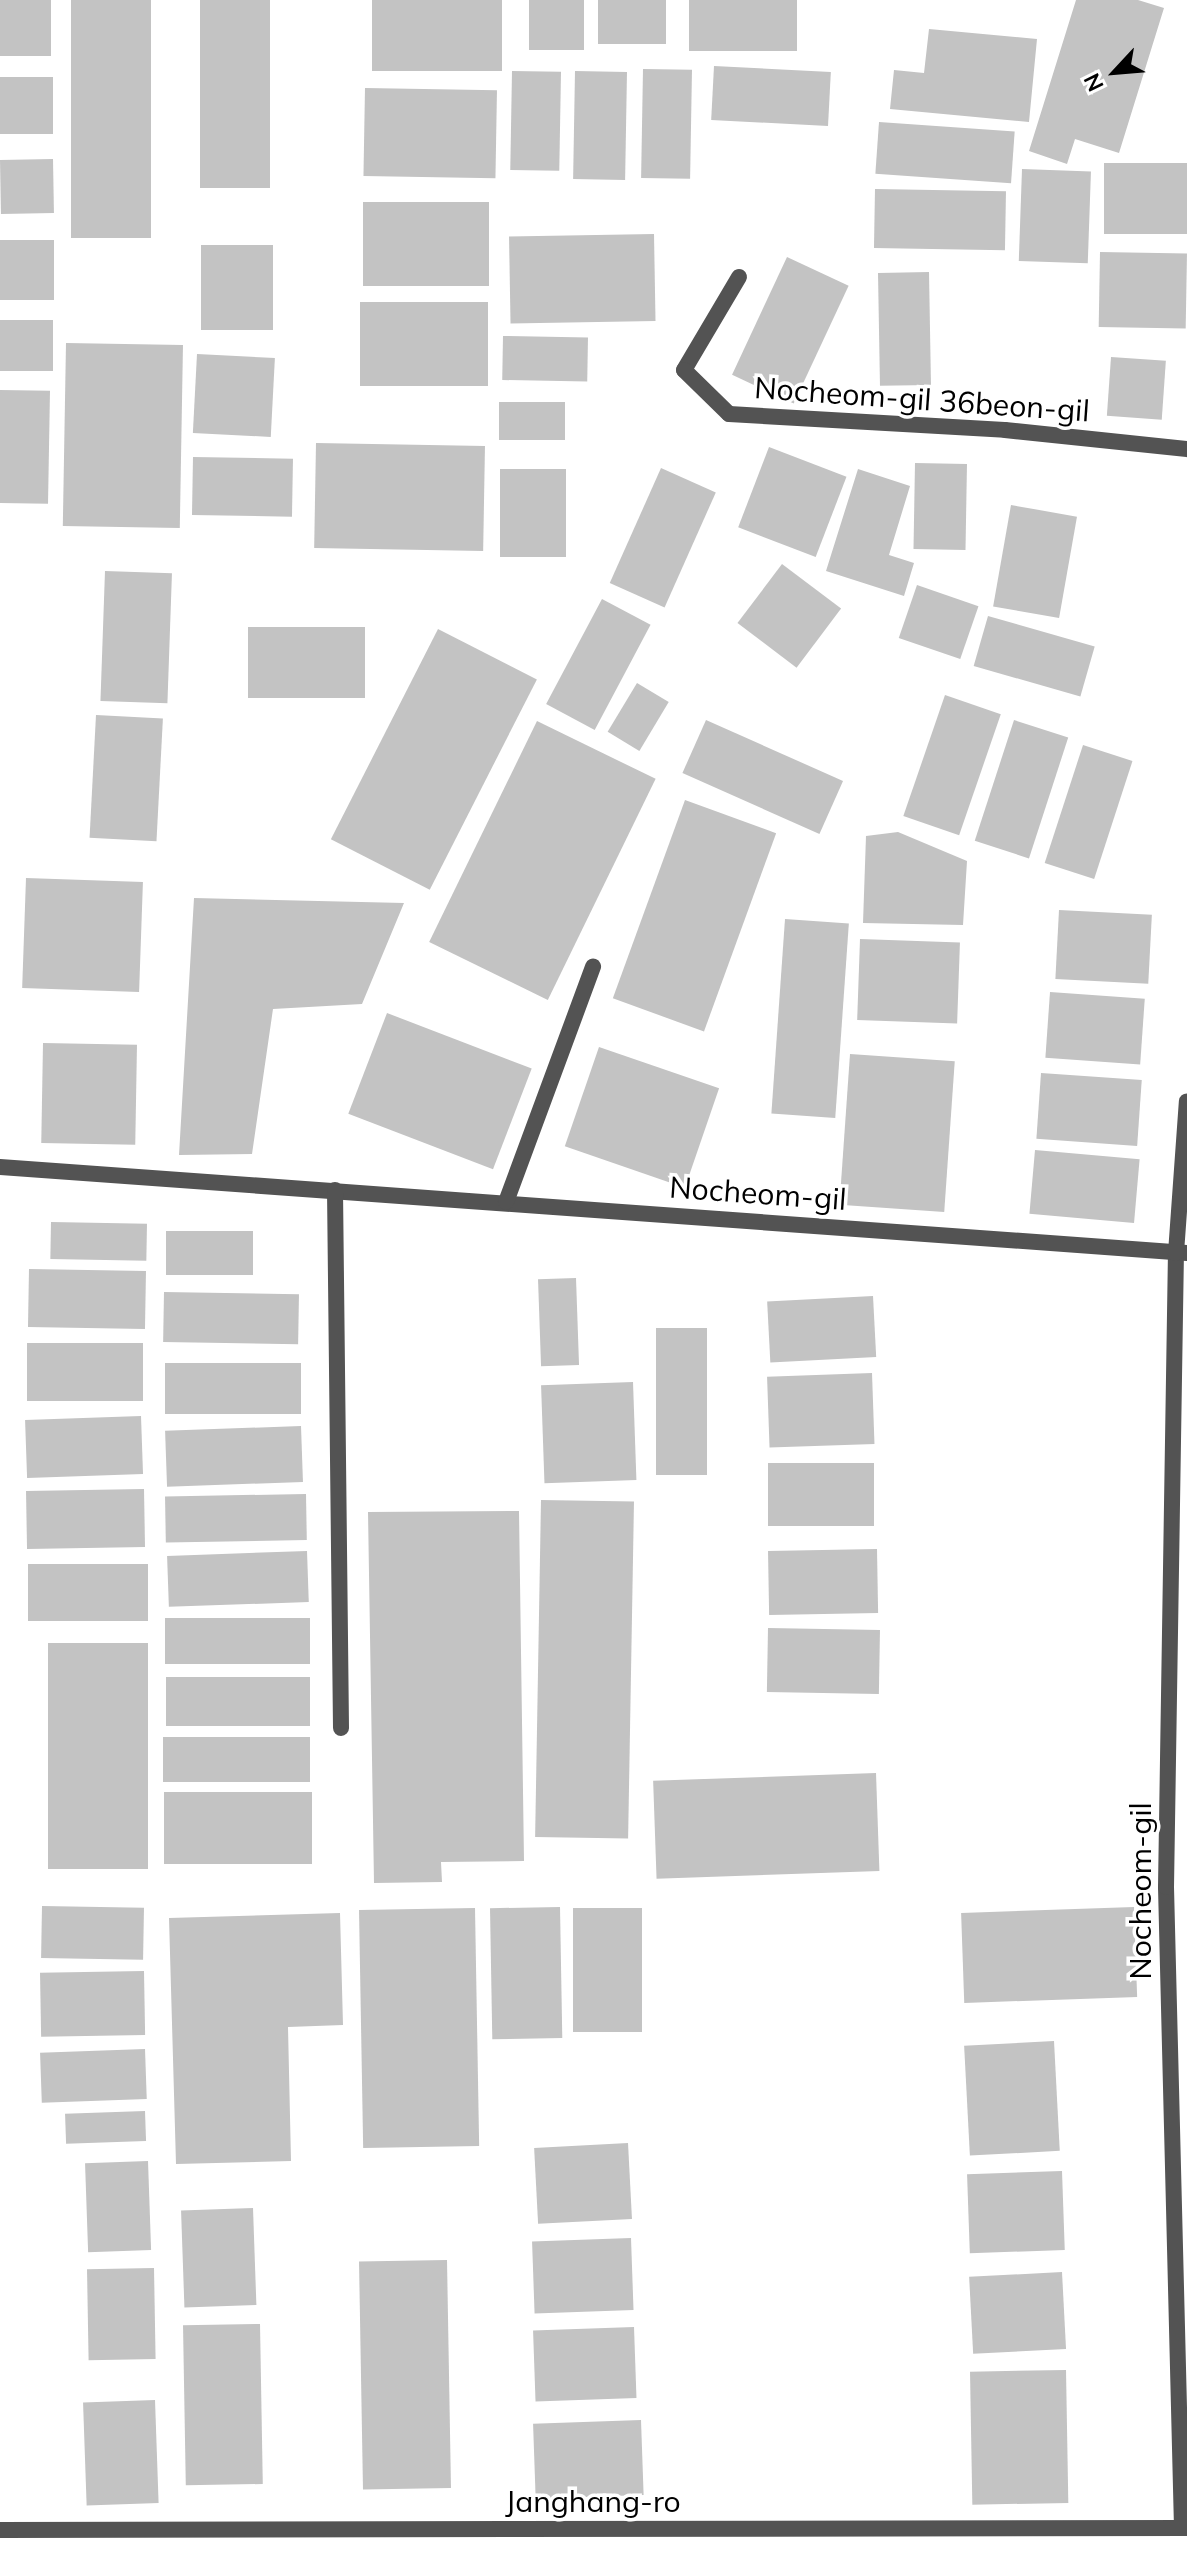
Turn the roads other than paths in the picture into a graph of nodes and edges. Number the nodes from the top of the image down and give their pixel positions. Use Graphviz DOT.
graph roads {
  1 [pos="739,277"];
  2 [pos="1187,449"];
  3 [pos="593,967"];
  4 [pos="1187,1101"];
  5 [pos="0,1167"];
  6 [pos="335,1190"];
  7 [pos="506,1202"];
  8 [pos="1181,1253"];
  9 [pos="341,1728"];
  10 [pos="1184,2528"];
  11 [pos="0,2530"];
  1 -- 2 [label="street, Nocheom-gil 36beon-gil"];
  3 -- 7 [label="street"];
  4 -- 8 [label="street"];
  5 -- 6 [label="street, Nocheom-gil"];
  6 -- 7 [label="street, Nocheom-gil"];
  6 -- 9 [label="street"];
  7 -- 8 [label="street, Nocheom-gil"];
  8 -- 10 [label="street, Nocheom-gil"];
  10 -- 11 [label="street, Janghang-ro"];
}
